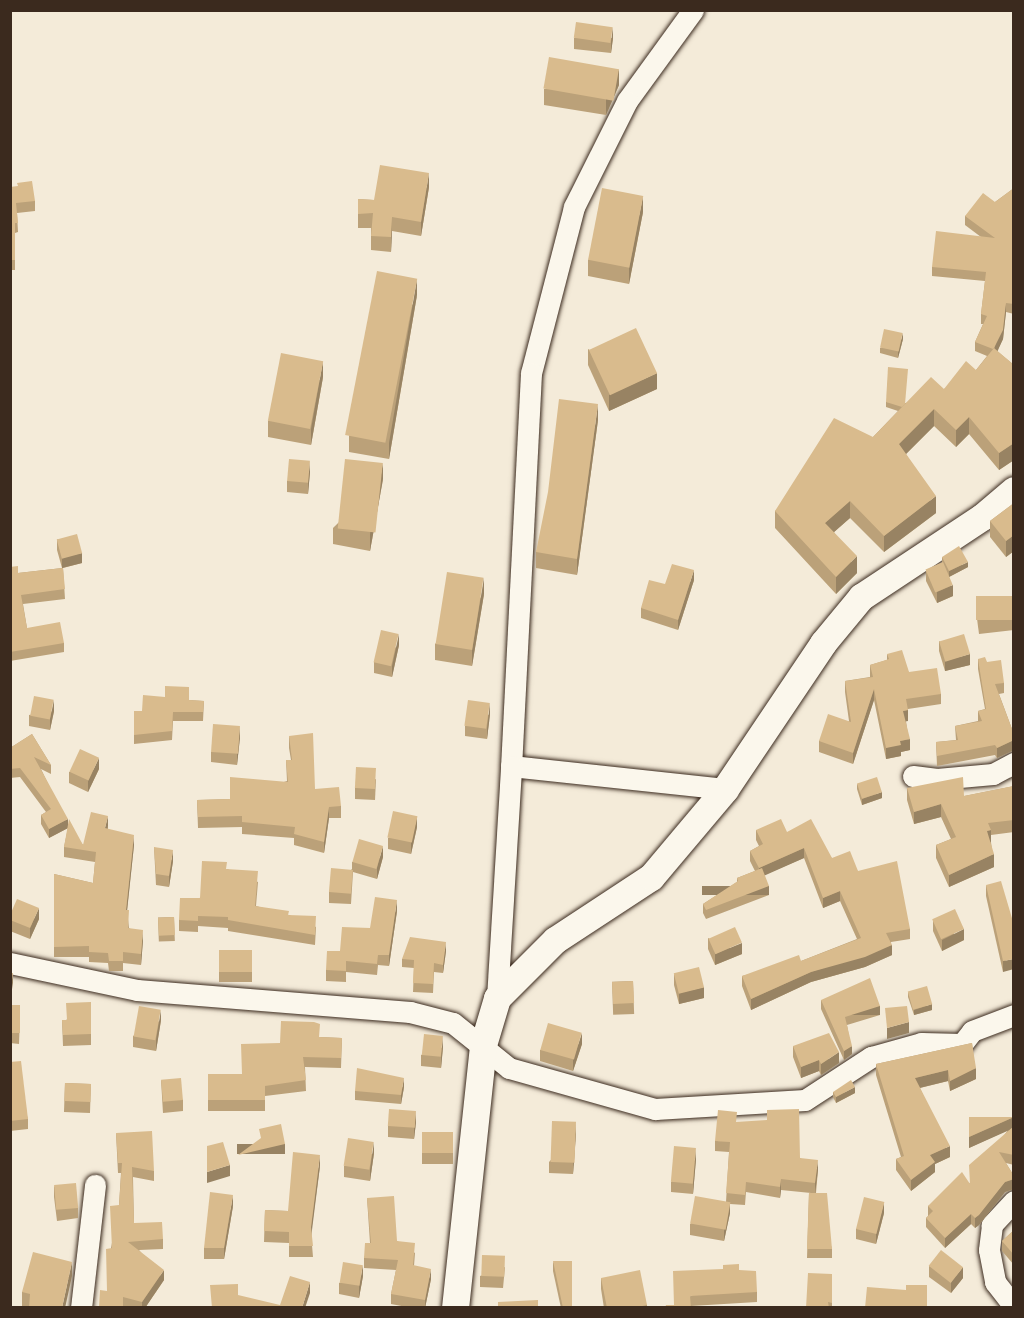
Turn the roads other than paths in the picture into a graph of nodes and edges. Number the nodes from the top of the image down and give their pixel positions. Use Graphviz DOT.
graph roads {
  1 [pos="693,10"];
  2 [pos="1014,490"];
  3 [pos="1014,763"];
  4 [pos="511,766"];
  5 [pos="912,776"];
  6 [pos="724,789"];
  7 [pos="10,963"];
  8 [pos="497,998"];
  9 [pos="1014,1015"];
  10 [pos="483,1045"];
  11 [pos="95,1185"];
  12 [pos="1014,1201"];
  13 [pos="1014,1306"];
  14 [pos="81,1308"];
  15 [pos="455,1308"];
  1 -- 4 [label="street"];
  2 -- 6 [label="street"];
  3 -- 5 [label="street"];
  4 -- 6 [label="street"];
  4 -- 8 [label="street"];
  6 -- 8 [label="street"];
  7 -- 10 [label="street"];
  8 -- 10 [label="street"];
  9 -- 10 [label="street"];
  10 -- 15 [label="street"];
  11 -- 14 [label="street"];
  12 -- 13 [label="street"];
}
